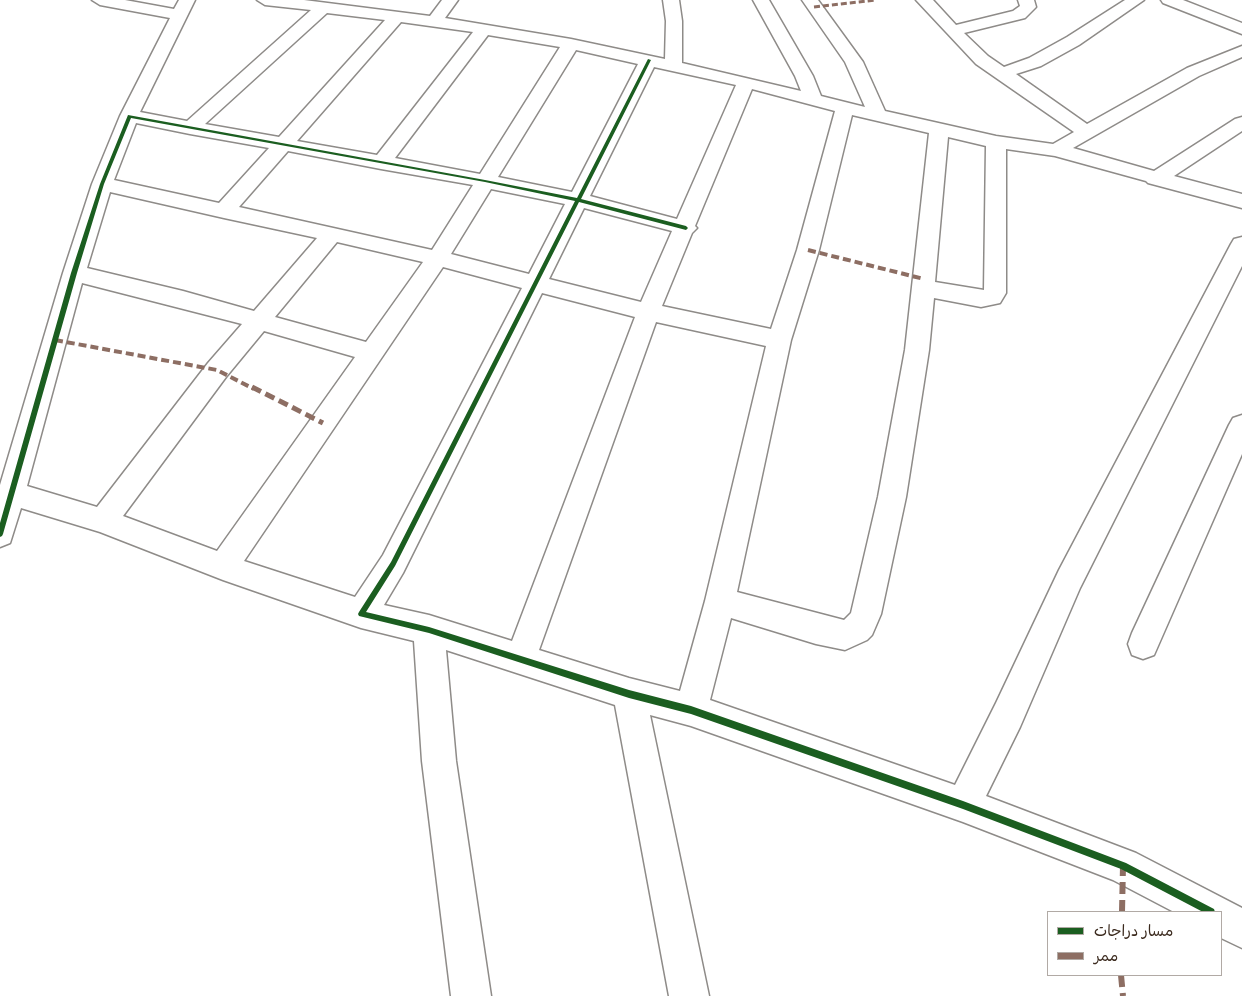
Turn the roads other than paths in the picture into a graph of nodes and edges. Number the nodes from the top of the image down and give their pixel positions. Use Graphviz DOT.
graph roads {
  1 [pos="100,0"];
  2 [pos="265,0"];
  3 [pos="450,0"];
  4 [pos="671,0"];
  5 [pos="761,0"];
  6 [pos="810,0"];
  7 [pos="924,0"];
  8 [pos="1026,0"];
  9 [pos="1136,0"];
  10 [pos="1169,0"];
  11 [pos="324,7"];
  12 [pos="183,8"];
  13 [pos="397,16"];
  14 [pos="434,21"];
  15 [pos="484,29"];
  16 [pos="1242,29"];
  17 [pos="952,32"];
  18 [pos="571,44"];
  19 [pos="1242,50"];
  20 [pos="649,60"];
  21 [pos="673,66"];
  22 [pos="1002,74"];
  23 [pos="746,82"];
  24 [pos="813,99"];
  25 [pos="845,108"];
  26 [pos="877,114"];
  27 [pos="129,116"];
  28 [pos="1242,124"];
  29 [pos="190,128"];
  30 [pos="939,128"];
  31 [pos="1087,133"];
  32 [pos="996,142"];
  33 [pos="285,145"];
  34 [pos="1056,150"];
  35 [pos="382,163"];
  36 [pos="1155,179"];
  37 [pos="485,181"];
  38 [pos="102,184"];
  39 [pos="579,200"];
  40 [pos="1242,202"];
  41 [pos="224,211"];
  42 [pos="686,228"];
  43 [pos="332,234"];
  44 [pos="1242,244"];
  45 [pos="437,259"];
  46 [pos="74,273"];
  47 [pos="535,282"];
  48 [pos="923,288"];
  49 [pos="648,312"];
  50 [pos="260,321"];
  51 [pos="779,340"];
  52 [pos="372,353"];
  53 [pos="1242,425"];
  54 [pos="10,493"];
  55 [pos="103,521"];
  56 [pos="0,534"];
  57 [pos="223,567"];
  58 [pos="720,601"];
  59 [pos="361,614"];
  60 [pos="429,630"];
  61 [pos="1143,644"];
  62 [pos="520,660"];
  63 [pos="629,694"];
  64 [pos="691,710"];
  65 [pos="962,805"];
  66 [pos="1209,911"];
  67 [pos="1222,918"];
  68 [pos="1242,929"];
  69 [pos="471,996"];
  70 [pos="689,996"];
  1 -- 12 [label="street"];
  2 -- 11 [label="street"];
  3 -- 14 [label="street"];
  4 -- 21 [label="street"];
  5 -- 24 [label="street"];
  6 -- 26 [label="street"];
  7 -- 17 [label="street"];
  8 -- 17 [label="street"];
  9 -- 22 [label="street"];
  10 -- 16 [label="street"];
  11 -- 13 [label="street"];
  11 -- 29 [label="street"];
  12 -- 27 [label="street"];
  13 -- 14 [label="street"];
  13 -- 33 [label="street"];
  14 -- 15 [label="street"];
  15 -- 18 [label="street"];
  15 -- 35 [label="street"];
  17 -- 22 [label="street"];
  18 -- 20 [label="street"];
  18 -- 37 [label="street"];
  19 -- 31 [label="street"];
  20 -- 21 [label="street"];
  20 -- 39 [label="street"];
  21 -- 23 [label="street"];
  22 -- 31 [label="street"];
  23 -- 24 [label="street"];
  23 -- 42 [label="street"];
  24 -- 25 [label="street"];
  25 -- 26 [label="street"];
  25 -- 51 [label="street"];
  26 -- 30 [label="street"];
  27 -- 29 [label="street"];
  27 -- 38 [label="street"];
  28 -- 36 [label="street"];
  29 -- 33 [label="street"];
  30 -- 32 [label="street"];
  30 -- 48 [label="street"];
  31 -- 34 [label="street"];
  32 -- 34 [label="street"];
  32 -- 48 [label="street"];
  33 -- 35 [label="street"];
  33 -- 41 [label="street"];
  34 -- 36 [label="street"];
  35 -- 37 [label="street"];
  36 -- 40 [label="street"];
  37 -- 39 [label="street"];
  37 -- 45 [label="street"];
  38 -- 41 [label="street"];
  38 -- 46 [label="street"];
  39 -- 42 [label="street"];
  39 -- 47 [label="street"];
  41 -- 43 [label="street"];
  42 -- 49 [label="street"];
  43 -- 45 [label="street"];
  43 -- 50 [label="street"];
  44 -- 65 [label="street"];
  45 -- 47 [label="street"];
  45 -- 52 [label="street"];
  46 -- 50 [label="street"];
  46 -- 54 [label="street"];
  47 -- 49 [label="street"];
  47 -- 59 [label="street"];
  48 -- 58 [label="street"];
  49 -- 51 [label="street"];
  49 -- 62 [label="street"];
  50 -- 52 [label="street"];
  50 -- 55 [label="street"];
  51 -- 58 [label="street"];
  52 -- 57 [label="street"];
  53 -- 61 [label="street"];
  54 -- 55 [label="street"];
  54 -- 56 [label="street"];
  55 -- 57 [label="street"];
  57 -- 59 [label="street"];
  58 -- 64 [label="street"];
  59 -- 60 [label="street"];
  60 -- 62 [label="street"];
  60 -- 69 [label="street"];
  62 -- 63 [label="street"];
  63 -- 64 [label="street"];
  63 -- 70 [label="street"];
  64 -- 65 [label="street"];
  65 -- 66 [label="street"];
  67 -- 68 [label="street"];
}
